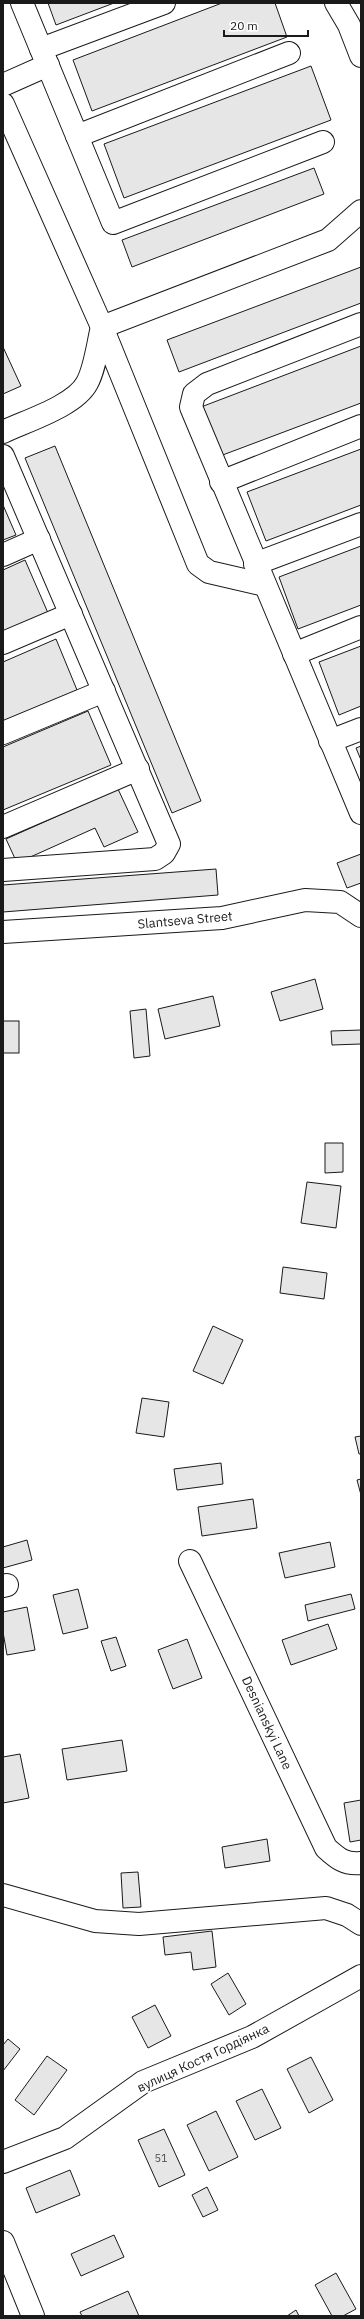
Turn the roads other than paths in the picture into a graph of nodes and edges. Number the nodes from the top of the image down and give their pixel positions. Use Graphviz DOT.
graph roads {
  1 [pos="22,3"];
  2 [pos="164,3"];
  3 [pos="336,3"];
  4 [pos="289,53"];
  5 [pos="361,56"];
  6 [pos="44,57"];
  7 [pos="3,85"];
  8 [pos="3,104"];
  9 [pos="77,136"];
  10 [pos="323,142"];
  11 [pos="361,211"];
  12 [pos="361,324"];
  13 [pos="102,327"];
  14 [pos="361,426"];
  15 [pos="3,432"];
  16 [pos="4,462"];
  17 [pos="221,482"];
  18 [pos="361,524"];
  19 [pos="39,539"];
  20 [pos="3,555"];
  21 [pos="255,564"];
  22 [pos="264,585"];
  23 [pos="71,614"];
  24 [pos="361,627"];
  25 [pos="3,643"];
  26 [pos="294,654"];
  27 [pos="104,690"];
  28 [pos="361,729"];
  29 [pos="3,733"];
  30 [pos="330,741"];
  31 [pos="138,769"];
  32 [pos="361,813"];
  33 [pos="3,827"];
  34 [pos="3,870"];
  35 [pos="361,916"];
  36 [pos="3,932"];
  37 [pos="190,1561"];
  38 [pos="361,1863"];
  39 [pos="3,1895"];
  40 [pos="361,1924"];
  41 [pos="361,1976"];
  42 [pos="3,2162"];
  43 [pos="3,2242"];
  44 [pos="33,2316"];
  1 -- 6 [label="street"];
  2 -- 6 [label="street"];
  3 -- 5 [label="street"];
  4 -- 9 [label="street"];
  6 -- 7 [label="street"];
  6 -- 9 [label="street"];
  8 -- 13 [label="street"];
  9 -- 10 [label="street"];
  11 -- 13 [label="street"];
  12 -- 17 [label="street"];
  13 -- 15 [label="street"];
  13 -- 22 [label="street"];
  14 -- 17 [label="street"];
  16 -- 19 [label="street"];
  17 -- 21 [label="street"];
  18 -- 21 [label="street"];
  19 -- 20 [label="street"];
  19 -- 23 [label="street"];
  21 -- 22 [label="street"];
  22 -- 26 [label="street"];
  23 -- 25 [label="street"];
  23 -- 27 [label="street"];
  24 -- 26 [label="street"];
  26 -- 30 [label="street"];
  27 -- 29 [label="street"];
  27 -- 31 [label="street"];
  28 -- 30 [label="street"];
  30 -- 32 [label="street"];
  31 -- 33 [label="street"];
  31 -- 34 [label="street"];
  35 -- 36 [label="street, Slantseva Street"];
  37 -- 38 [label="street, Desnianskyi Lane"];
  39 -- 40 [label="street"];
  41 -- 42 [label="street, вулиця Костя Гордіянка"];
  43 -- 44 [label="street"];
}
